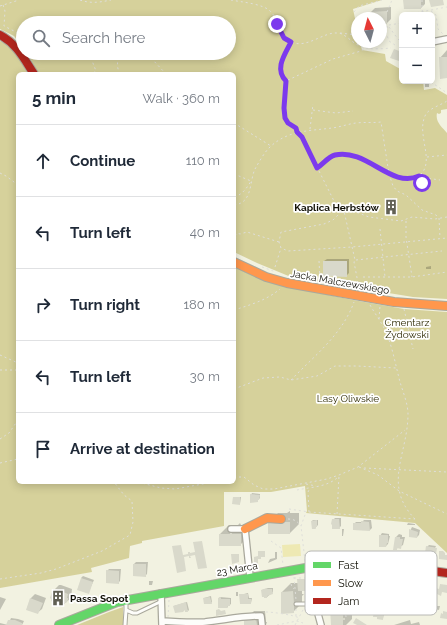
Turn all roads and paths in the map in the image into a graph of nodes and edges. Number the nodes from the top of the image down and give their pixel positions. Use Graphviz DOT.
graph roads {
  1 [pos="20,0"];
  2 [pos="80,0"];
  3 [pos="112,0"];
  4 [pos="231,0"];
  5 [pos="382,0"];
  6 [pos="392,0"];
  7 [pos="422,0"];
  8 [pos="3,5"];
  9 [pos="0,6"];
  10 [pos="447,7"];
  11 [pos="431,10"];
  12 [pos="354,12"];
  13 [pos="388,12"];
  14 [pos="423,12"];
  15 [pos="399,23"];
  16 [pos="389,27"];
  17 [pos="16,32"];
  18 [pos="339,33"];
  19 [pos="351,34"];
  20 [pos="0,35"];
  21 [pos="387,35"];
  22 [pos="446,37"];
  23 [pos="351,40"];
  24 [pos="399,40"];
  25 [pos="435,41"];
  26 [pos="291,42"];
  27 [pos="395,45"];
  28 [pos="16,47"];
  29 [pos="365,48"];
  30 [pos="387,48"];
  31 [pos="391,48"];
  32 [pos="25,60"];
  33 [pos="92,60"];
  34 [pos="118,60"];
  35 [pos="153,60"];
  36 [pos="33,72"];
  37 [pos="95,72"];
  38 [pos="119,72"];
  39 [pos="164,72"];
  40 [pos="286,81"];
  41 [pos="434,84"];
  42 [pos="442,90"];
  43 [pos="447,91"];
  44 [pos="447,94"];
  45 [pos="447,101"];
  46 [pos="313,104"];
  47 [pos="313,110"];
  48 [pos="353,111"];
  49 [pos="236,125"];
  50 [pos="310,130"];
  51 [pos="297,132"];
  52 [pos="271,146"];
  53 [pos="447,154"];
  54 [pos="426,158"];
  55 [pos="317,168"];
  56 [pos="0,173"];
  57 [pos="389,174"];
  58 [pos="236,175"];
  59 [pos="419,177"];
  60 [pos="440,180"];
  61 [pos="251,181"];
  62 [pos="16,184"];
  63 [pos="425,187"];
  64 [pos="236,195"];
  65 [pos="236,204"];
  66 [pos="342,210"];
  67 [pos="447,217"];
  68 [pos="439,218"];
  69 [pos="406,221"];
  70 [pos="380,229"];
  71 [pos="237,234"];
  72 [pos="447,238"];
  73 [pos="440,239"];
  74 [pos="279,242"];
  75 [pos="406,242"];
  76 [pos="382,244"];
  77 [pos="352,247"];
  78 [pos="281,248"];
  79 [pos="442,251"];
  80 [pos="408,254"];
  81 [pos="383,257"];
  82 [pos="237,260"];
  83 [pos="355,260"];
  84 [pos="319,261"];
  85 [pos="258,266"];
  86 [pos="274,267"];
  87 [pos="447,272"];
  88 [pos="279,274"];
  89 [pos="363,277"];
  90 [pos="385,277"];
  91 [pos="412,277"];
  92 [pos="287,283"];
  93 [pos="358,286"];
  94 [pos="345,287"];
  95 [pos="356,300"];
  96 [pos="367,301"];
  97 [pos="381,303"];
  98 [pos="447,306"];
  99 [pos="236,309"];
  100 [pos="404,312"];
  101 [pos="379,320"];
  102 [pos="412,349"];
  103 [pos="0,355"];
  104 [pos="16,362"];
  105 [pos="396,368"];
  106 [pos="0,370"];
  107 [pos="16,370"];
  108 [pos="291,380"];
  109 [pos="236,388"];
  110 [pos="16,423"];
  111 [pos="406,429"];
  112 [pos="0,439"];
  113 [pos="16,459"];
  114 [pos="0,463"];
  115 [pos="358,467"];
  116 [pos="361,468"];
  117 [pos="400,469"];
  118 [pos="447,472"];
  119 [pos="339,475"];
  120 [pos="236,477"];
  121 [pos="116,484"];
  122 [pos="146,484"];
  123 [pos="203,484"];
  124 [pos="303,484"];
  125 [pos="317,486"];
  126 [pos="311,488"];
  127 [pos="297,490"];
  128 [pos="399,491"];
  129 [pos="289,509"];
  130 [pos="306,512"];
  131 [pos="309,512"];
  132 [pos="337,514"];
  133 [pos="447,514"];
  134 [pos="281,519"];
  135 [pos="302,521"];
  136 [pos="298,522"];
  137 [pos="301,526"];
  138 [pos="231,529"];
  139 [pos="245,529"];
  140 [pos="271,541"];
  141 [pos="305,562"];
  142 [pos="283,566"];
  143 [pos="305,568"];
  144 [pos="437,571"];
  145 [pos="447,573"];
  146 [pos="294,574"];
  147 [pos="250,577"];
  148 [pos="294,578"];
  149 [pos="305,578"];
  150 [pos="0,579"];
  151 [pos="291,584"];
  152 [pos="295,589"];
  153 [pos="169,596"];
  154 [pos="161,597"];
  155 [pos="126,600"];
  156 [pos="296,604"];
  157 [pos="305,604"];
  158 [pos="305,606"];
  159 [pos="126,610"];
  160 [pos="318,615"];
  161 [pos="346,615"];
  162 [pos="261,616"];
  163 [pos="296,616"];
  164 [pos="347,617"];
  165 [pos="299,618"];
  166 [pos="298,621"];
  167 [pos="164,622"];
  168 [pos="303,623"];
  169 [pos="185,624"];
  170 [pos="59,625"];
  171 [pos="125,625"];
  172 [pos="262,625"];
  173 [pos="277,625"];
  174 [pos="295,625"];
  175 [pos="321,625"];
  1 -- 8 [label="path"];
  2 -- 3 [label="path"];
  4 -- 26 [label="path"];
  5 -- 12 [label="path"];
  6 -- 13 [label="path"];
  7 -- 14 [label="path"];
  8 -- 9 [label="path"];
  8 -- 17 [label="path"];
  10 -- 11 [label="path"];
  11 -- 14 [label="path"];
  11 -- 22 [label="path"];
  15 -- 16 [label="path"];
  16 -- 24 [label="path"];
  18 -- 19 [label="path"];
  18 -- 23 [label="path"];
  18 -- 26 [label="path"];
  20 -- 28 [label="street"];
  21 -- 27 [label="path"];
  22 -- 25 [label="street"];
  26 -- 40 [label="path"];
  29 -- 40 [label="path"];
  30 -- 31 [label="path"];
  32 -- 36 [label="street"];
  33 -- 37 [label="path"];
  34 -- 38 [label="path"];
  35 -- 39 [label="path"];
  40 -- 51 [label="path"];
  41 -- 42 [label="path"];
  42 -- 43 [label="path"];
  42 -- 44 [label="path"];
  45 -- 54 [label="path"];
  46 -- 47 [label="path"];
  47 -- 48 [label="path"];
  47 -- 50 [label="path"];
  49 -- 52 [label="path"];
  50 -- 51 [label="path"];
  50 -- 57 [label="path"];
  51 -- 52 [label="path"];
  51 -- 55 [label="path"];
  52 -- 61 [label="path"];
  53 -- 54 [label="path"];
  54 -- 59 [label="path"];
  55 -- 57 [label="path"];
  55 -- 66 [label="path"];
  56 -- 62 [label="path"];
  57 -- 59 [label="path"];
  57 -- 68 [label="path"];
  58 -- 61 [label="path"];
  59 -- 60 [label="path"];
  59 -- 63 [label="path"];
  61 -- 64 [label="path"];
  61 -- 65 [label="path"];
  66 -- 69 [label="path"];
  66 -- 74 [label="path"];
  66 -- 77 [label="path"];
  67 -- 68 [label="path"];
  68 -- 69 [label="path"];
  68 -- 73 [label="path"];
  69 -- 75 [label="path"];
  70 -- 76 [label="path"];
  71 -- 74 [label="path"];
  72 -- 73 [label="path"];
  73 -- 75 [label="path"];
  74 -- 78 [label="path"];
  75 -- 76 [label="path"];
  75 -- 80 [label="path"];
  76 -- 77 [label="path"];
  76 -- 81 [label="path"];
  77 -- 78 [label="path"];
  77 -- 83 [label="path"];
  78 -- 86 [label="path"];
  79 -- 80 [label="path"];
  80 -- 81 [label="path"];
  80 -- 91 [label="path"];
  81 -- 83 [label="path"];
  81 -- 90 [label="path"];
  82 -- 92 [label="street, Jacka Malczewskiego"];
  83 -- 93 [label="path"];
  84 -- 93 [label="path"];
  85 -- 88 [label="path"];
  87 -- 91 [label="path"];
  89 -- 90 [label="path"];
  90 -- 91 [label="path"];
  92 -- 98 [label="street, Jacka Malczewskiego"];
  92 -- 99 [label="path"];
  93 -- 94 [label="path"];
  95 -- 108 [label="path"];
  96 -- 101 [label="path"];
  97 -- 101 [label="path"];
  100 -- 102 [label="path"];
  101 -- 105 [label="path"];
  103 -- 104 [label="path"];
  105 -- 108 [label="path"];
  105 -- 111 [label="path"];
  106 -- 107 [label="path"];
  108 -- 109 [label="path"];
  110 -- 112 [label="path"];
  111 -- 115 [label="path"];
  111 -- 117 [label="path"];
  113 -- 114 [label="path"];
  115 -- 116 [label="path"];
  115 -- 119 [label="path"];
  116 -- 117 [label="path"];
  116 -- 128 [label="path"];
  117 -- 118 [label="path"];
  117 -- 128 [label="path"];
  119 -- 124 [label="path"];
  119 -- 125 [label="path"];
  119 -- 132 [label="path"];
  120 -- 124 [label="path"];
  121 -- 150 [label="path"];
  122 -- 123 [label="path"];
  124 -- 125 [label="path"];
  125 -- 126 [label="path"];
  126 -- 127 [label="path"];
  126 -- 131 [label="path"];
  128 -- 132 [label="path"];
  128 -- 133 [label="path"];
  129 -- 130 [label="path"];
  130 -- 131 [label="path"];
  130 -- 135 [label="path"];
  131 -- 132 [label="path"];
  134 -- 136 [label="path"];
  134 -- 139 [label="street"];
  135 -- 136 [label="path"];
  135 -- 137 [label="path"];
  136 -- 137 [label="path"];
  137 -- 141 [label="path"];
  138 -- 139 [label="street"];
  139 -- 147 [label="street"];
  140 -- 142 [label="path"];
  143 -- 147 [label="street, 23 Marca"];
  144 -- 145 [label="street, 23 Marca"];
  146 -- 148 [label="path"];
  147 -- 154 [label="street, 23 Marca"];
  148 -- 149 [label="path"];
  148 -- 152 [label="path"];
  151 -- 152 [label="path"];
  152 -- 156 [label="path"];
  153 -- 167 [label="path"];
  154 -- 155 [label="street, 23 Marca"];
  154 -- 159 [label="lane, 23 Marca"];
  154 -- 167 [label="street"];
  155 -- 159 [label="lane"];
  155 -- 170 [label="street, 23 Marca"];
  156 -- 157 [label="lane"];
  156 -- 163 [label="path"];
  158 -- 165 [label="path"];
  159 -- 171 [label="lane"];
  160 -- 175 [label="street"];
  161 -- 164 [label="path"];
  162 -- 163 [label="path"];
  162 -- 169 [label="street"];
  162 -- 172 [label="street"];
  163 -- 165 [label="path"];
  165 -- 166 [label="path"];
  166 -- 168 [label="path"];
  166 -- 173 [label="path"];
  166 -- 174 [label="path"];
  167 -- 169 [label="street"];
}
